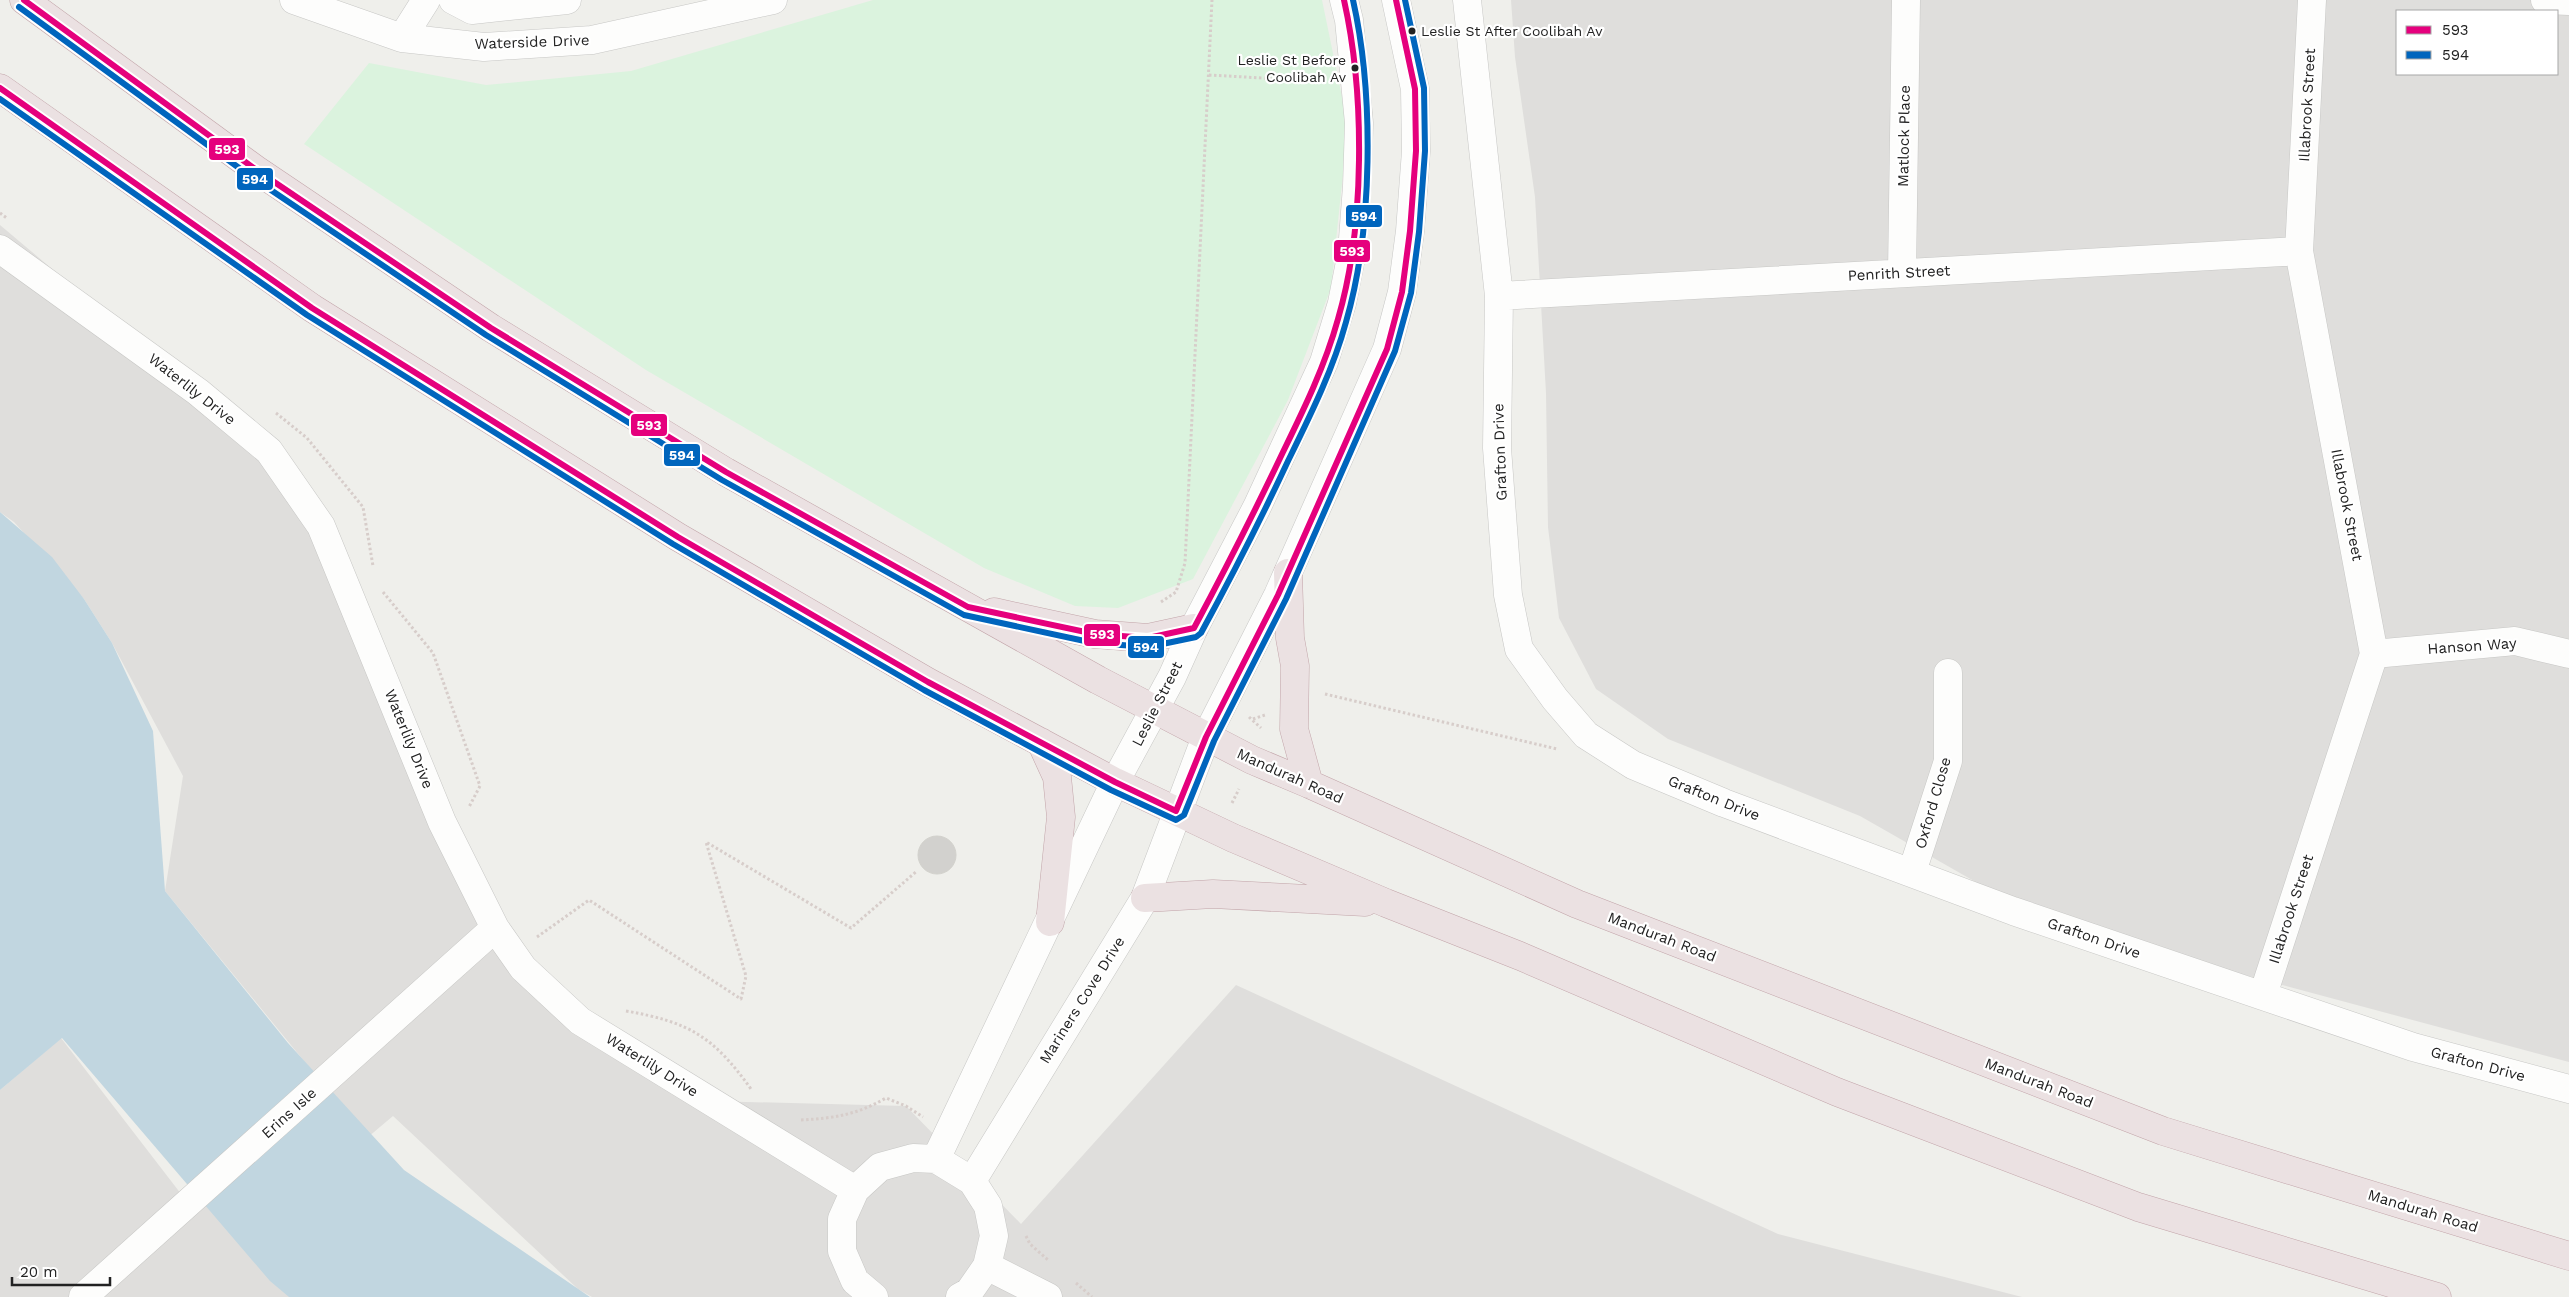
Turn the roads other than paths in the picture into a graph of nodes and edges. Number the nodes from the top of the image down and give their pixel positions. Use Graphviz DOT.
graph roads {
  1 [pos="24,0"];
  2 [pos="294,0"];
  3 [pos="426,0"];
  4 [pos="453,0"];
  5 [pos="567,0"];
  6 [pos="774,0"];
  7 [pos="1344,0"];
  8 [pos="1396,0"];
  9 [pos="1467,0"];
  10 [pos="1906,0"];
  11 [pos="2312,0"];
  12 [pos="2545,0"];
  13 [pos="2569,1"];
  14 [pos="402,38"];
  15 [pos="0,88"];
  16 [pos="0,249"];
  17 [pos="2300,251"];
  18 [pos="1902,273"];
  19 [pos="1499,296"];
  20 [pos="1288,573"];
  21 [pos="968,607"];
  22 [pos="1194,628"];
  23 [pos="2374,654"];
  24 [pos="2569,654"];
  25 [pos="1948,673"];
  26 [pos="1154,711"];
  27 [pos="1206,738"];
  28 [pos="1041,742"];
  29 [pos="1115,782"];
  30 [pos="1309,784"];
  31 [pos="1176,811"];
  32 [pos="1912,872"];
  33 [pos="1145,898"];
  34 [pos="1386,903"];
  35 [pos="1050,922"];
  36 [pos="495,928"];
  37 [pos="2262,995"];
  38 [pos="2569,1089"];
  39 [pos="936,1159"];
  40 [pos="972,1181"];
  41 [pos="855,1190"];
  42 [pos="2569,1256"];
  43 [pos="988,1266"];
  44 [pos="83,1297"];
  45 [pos="874,1297"];
  46 [pos="960,1297"];
  47 [pos="1048,1297"];
  48 [pos="2436,1297"];
  1 -- 21 [label="highway, Mandurah Road"];
  2 -- 14 [label="street, Waterside Drive"];
  3 -- 14 [label="street"];
  4 -- 5 [label="street"];
  6 -- 14 [label="street, Waterside Drive"];
  7 -- 22 [label="street, Leslie Street"];
  8 -- 20 [label="street"];
  9 -- 19 [label="street, Grafton Drive"];
  10 -- 18 [label="street, Matlock Place"];
  11 -- 17 [label="street, Illabrook Street"];
  12 -- 13 [label="street"];
  15 -- 28 [label="highway"];
  16 -- 36 [label="street, Waterlily Drive"];
  17 -- 18 [label="street, Penrith Street"];
  17 -- 23 [label="street, Illabrook Street"];
  18 -- 19 [label="street, Penrith Street"];
  19 -- 32 [label="street, Grafton Drive"];
  20 -- 27 [label="street"];
  20 -- 30 [label="highway"];
  21 -- 22 [label="highway"];
  21 -- 26 [label="highway, Mandurah Road"];
  22 -- 26 [label="street, Leslie Street"];
  23 -- 24 [label="street, Hanson Way"];
  23 -- 37 [label="street, Illabrook Street"];
  25 -- 32 [label="street, Oxford Close"];
  26 -- 27 [label="highway, Mandurah Road"];
  26 -- 29 [label="street, Leslie Street"];
  27 -- 30 [label="highway, Mandurah Road"];
  27 -- 31 [label="street"];
  28 -- 29 [label="highway"];
  28 -- 35 [label="highway"];
  29 -- 31 [label="highway"];
  29 -- 35 [label="street"];
  30 -- 42 [label="highway, Mandurah Road"];
  31 -- 33 [label="street, Mariners Cove Drive"];
  31 -- 34 [label="highway"];
  32 -- 37 [label="street, Grafton Drive"];
  33 -- 34 [label="highway"];
  33 -- 40 [label="street, Mariners Cove Drive"];
  34 -- 48 [label="highway"];
  35 -- 39 [label="street"];
  36 -- 41 [label="street, Waterlily Drive"];
  36 -- 44 [label="street, Erins Isle"];
  37 -- 38 [label="street, Grafton Drive"];
  39 -- 40 [label="street"];
  39 -- 41 [label="street"];
  40 -- 43 [label="street"];
  41 -- 45 [label="street"];
  43 -- 46 [label="street"];
  43 -- 47 [label="street"];
}
